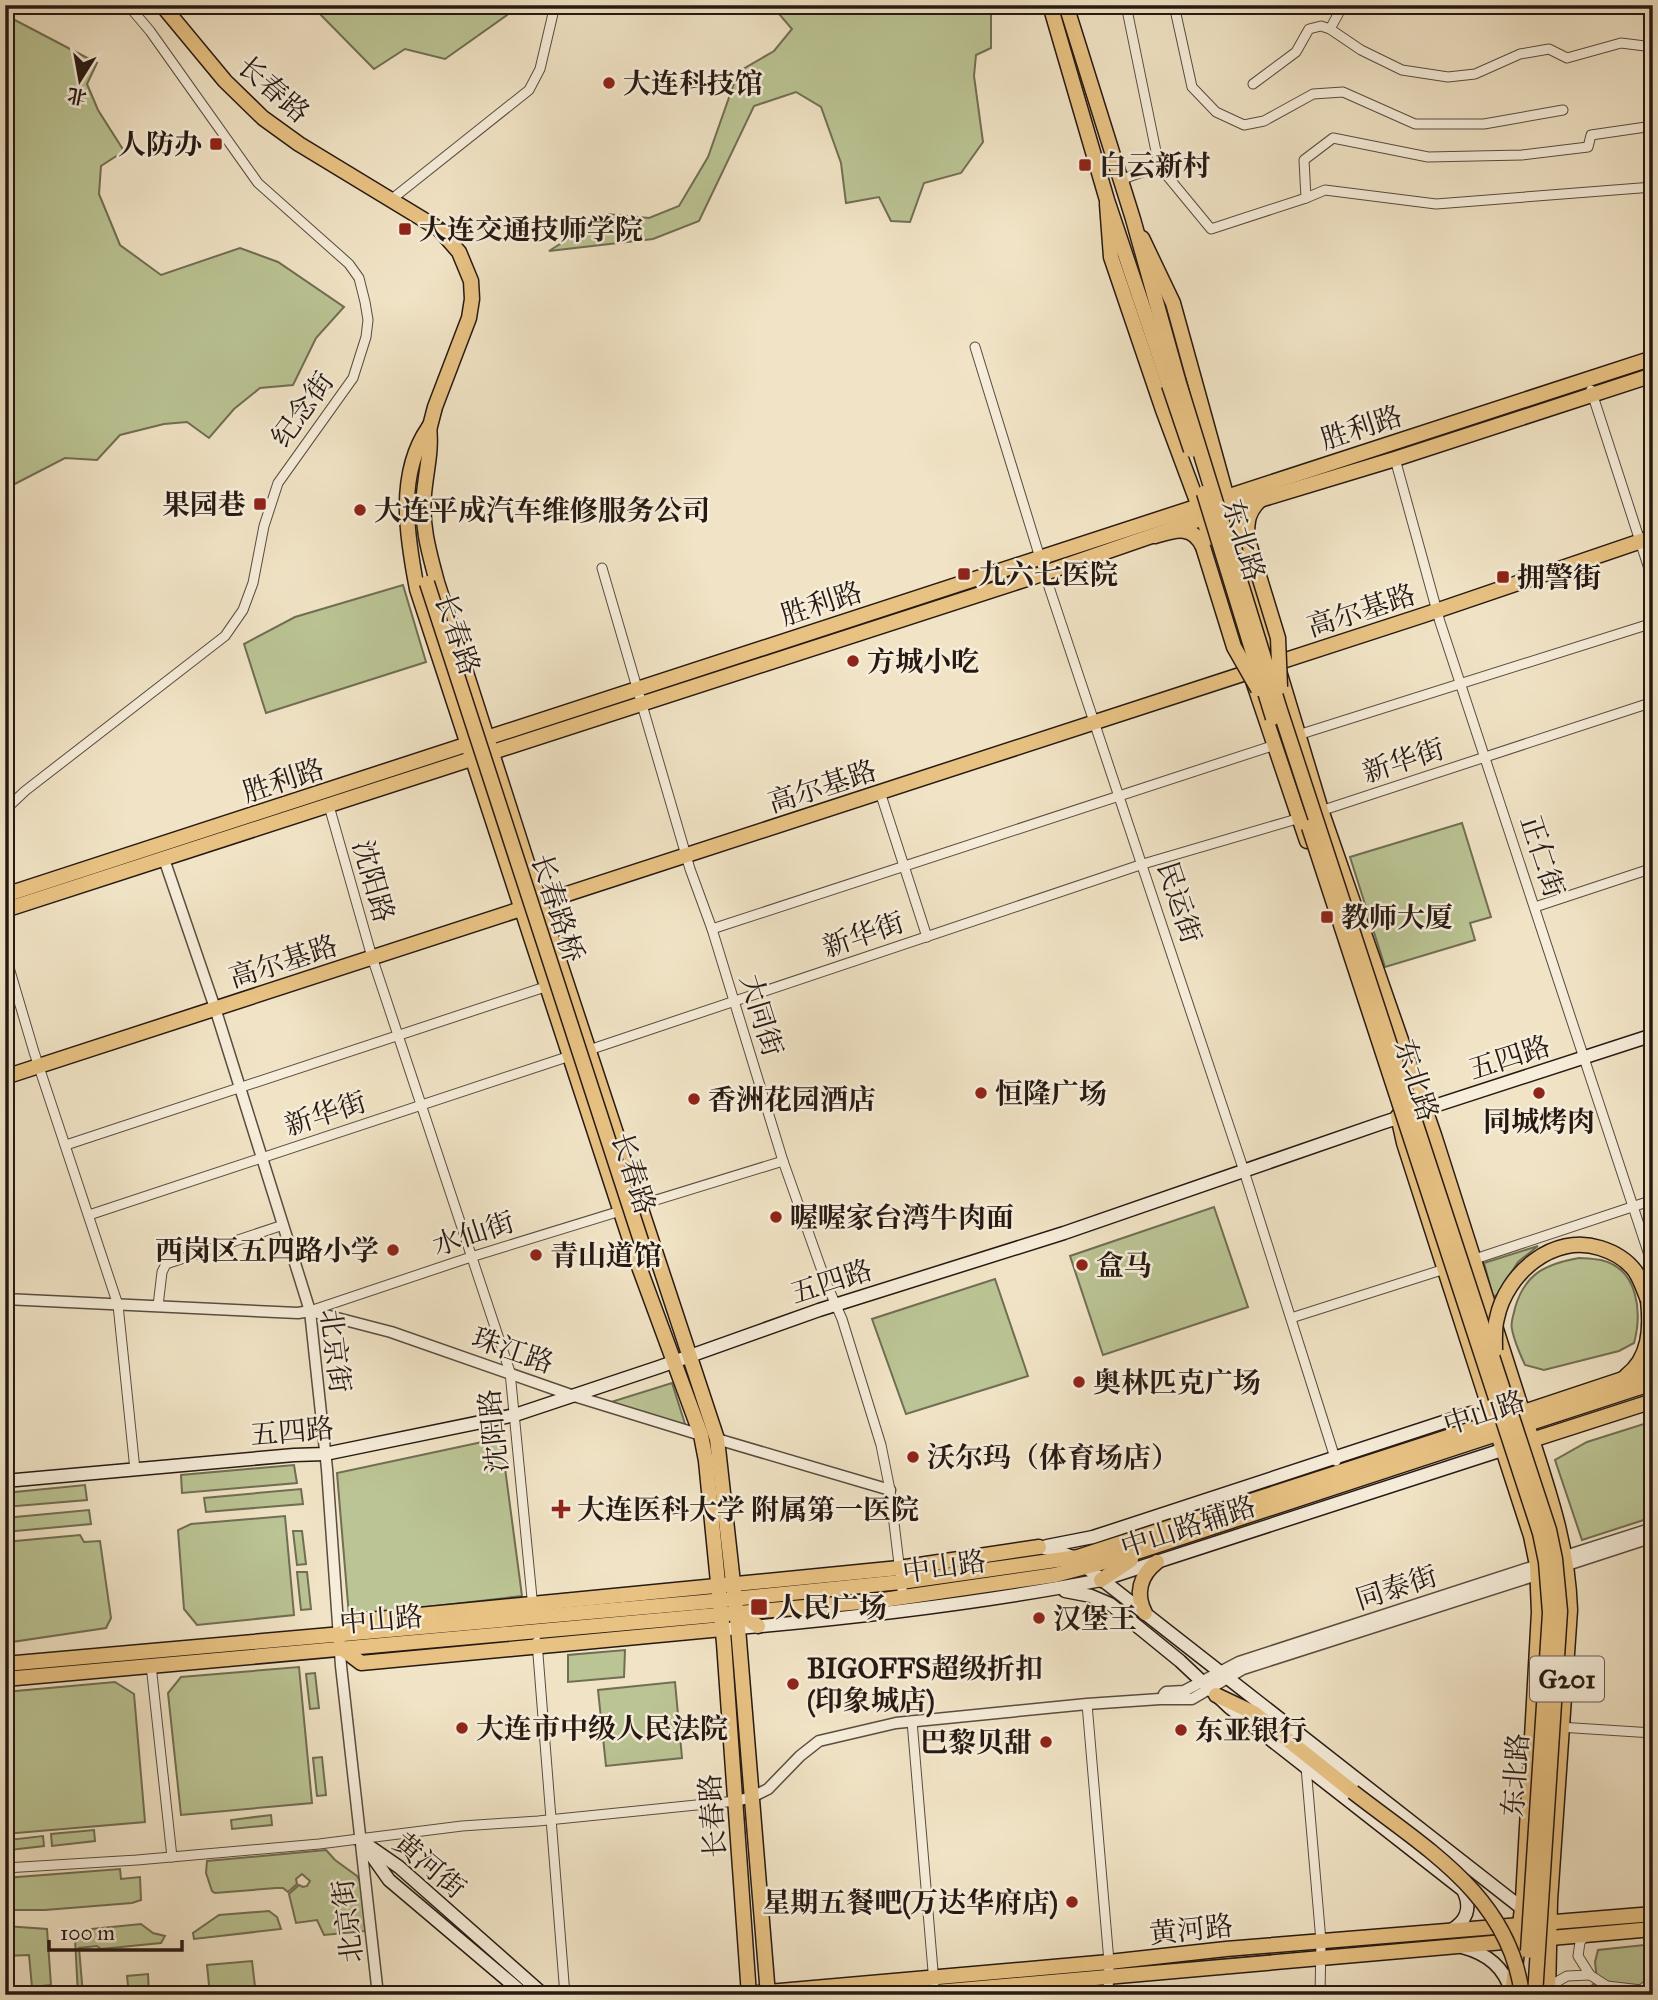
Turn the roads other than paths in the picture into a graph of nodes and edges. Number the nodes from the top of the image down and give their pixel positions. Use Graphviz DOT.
graph roads {
  1 [pos="128,5"];
  2 [pos="162,5"];
  3 [pos="555,5"];
  4 [pos="1050,5"];
  5 [pos="1066,5"];
  6 [pos="1126,5"];
  7 [pos="1174,5"];
  8 [pos="1343,5"];
  9 [pos="1329,29"];
  10 [pos="1653,47"];
  11 [pos="1253,84"];
  12 [pos="1563,110"];
  13 [pos="1653,126"];
  14 [pos="1159,166"];
  15 [pos="1121,180"];
  16 [pos="1653,187"];
  17 [pos="392,198"];
  18 [pos="1306,198"];
  19 [pos="1107,200"];
  20 [pos="1133,219"];
  21 [pos="975,347"];
  22 [pos="1653,358"];
  23 [pos="1653,375"];
  24 [pos="1586,377"];
  25 [pos="1174,382"];
  26 [pos="1592,395"];
  27 [pos="429,427"];
  28 [pos="1395,459"];
  29 [pos="1260,500"];
  30 [pos="1228,503"];
  31 [pos="1202,513"];
  32 [pos="1155,536"];
  33 [pos="1646,539"];
  34 [pos="1044,565"];
  35 [pos="602,568"];
  36 [pos="1653,581"];
  37 [pos="426,583"];
  38 [pos="1437,611"];
  39 [pos="1653,623"];
  40 [pos="1277,663"];
  41 [pos="1250,672"];
  42 [pos="1461,683"];
  43 [pos="636,691"];
  44 [pos="1653,702"];
  45 [pos="640,706"];
  46 [pos="1276,711"];
  47 [pos="1095,722"];
  48 [pos="1298,735"];
  49 [pos="1275,745"];
  50 [pos="491,746"];
  51 [pos="471,752"];
  52 [pos="1486,757"];
  53 [pos="880,792"];
  54 [pos="1120,796"];
  55 [pos="329,806"];
  56 [pos="5,810"];
  57 [pos="1321,810"];
  58 [pos="1300,818"];
  59 [pos="686,856"];
  60 [pos="164,859"];
  61 [pos="1143,864"];
  62 [pos="905,867"];
  63 [pos="1653,868"];
  64 [pos="5,895"];
  65 [pos="540,903"];
  66 [pos="1535,907"];
  67 [pos="523,909"];
  68 [pos="5,910"];
  69 [pos="712,929"];
  70 [pos="928,937"];
  71 [pos="5,954"];
  72 [pos="372,957"];
  73 [pos="548,986"];
  74 [pos="734,1001"];
  75 [pos="215,1008"];
  76 [pos="1653,1035"];
  77 [pos="399,1036"];
  78 [pos="588,1050"];
  79 [pos="570,1056"];
  80 [pos="1583,1058"];
  81 [pos="40,1067"];
  82 [pos="5,1077"];
  83 [pos="241,1089"];
  84 [pos="423,1105"];
  85 [pos="1425,1110"];
  86 [pos="1399,1119"];
  87 [pos="66,1145"];
  88 [pos="263,1158"];
  89 [pos="783,1161"];
  90 [pos="1244,1171"];
  91 [pos="1653,1200"];
  92 [pos="640,1206"];
  93 [pos="1632,1207"];
  94 [pos="621,1212"];
  95 [pos="89,1214"];
  96 [pos="283,1224"];
  97 [pos="643,1247"];
  98 [pos="471,1257"];
  99 [pos="1474,1259"];
  100 [pos="1653,1267"];
  101 [pos="1445,1269"];
  102 [pos="667,1289"];
  103 [pos="650,1295"];
  104 [pos="5,1299"];
  105 [pos="118,1305"];
  106 [pos="836,1305"];
  107 [pos="158,1306"];
  108 [pos="310,1311"];
  109 [pos="1291,1318"];
  110 [pos="689,1356"];
  111 [pos="674,1361"];
  112 [pos="1496,1362"];
  113 [pos="1653,1370"];
  114 [pos="510,1372"];
  115 [pos="1620,1380"];
  116 [pos="1653,1383"];
  117 [pos="571,1395"];
  118 [pos="1653,1401"];
  119 [pos="515,1415"];
  120 [pos="1525,1418"];
  121 [pos="1496,1428"];
  122 [pos="701,1434"];
  123 [pos="718,1439"];
  124 [pos="1532,1440"];
  125 [pos="1503,1449"];
  126 [pos="325,1454"];
  127 [pos="1335,1458"];
  128 [pos="135,1470"];
  129 [pos="1340,1472"];
  130 [pos="5,1481"];
  131 [pos="890,1490"];
  132 [pos="1653,1528"];
  133 [pos="1653,1537"];
  134 [pos="1040,1547"];
  135 [pos="1146,1549"];
  136 [pos="1073,1558"];
  137 [pos="1566,1560"];
  138 [pos="1157,1562"];
  139 [pos="1086,1568"];
  140 [pos="1537,1570"];
  141 [pos="900,1575"];
  142 [pos="1101,1580"];
  143 [pos="1051,1590"];
  144 [pos="903,1597"];
  145 [pos="735,1598"];
  146 [pos="720,1607"];
  147 [pos="337,1614"];
  148 [pos="1144,1614"];
  149 [pos="534,1617"];
  150 [pos="358,1621"];
  151 [pos="758,1626"];
  152 [pos="738,1628"];
  153 [pos="340,1641"];
  154 [pos="537,1647"];
  155 [pos="321,1649"];
  156 [pos="5,1664"];
  157 [pos="151,1665"];
  158 [pos="341,1666"];
  159 [pos="1224,1675"];
  160 [pos="5,1679"];
  161 [pos="1210,1688"];
  162 [pos="1087,1704"];
  163 [pos="912,1721"];
  164 [pos="1533,1725"];
  165 [pos="1563,1727"];
  166 [pos="1653,1733"];
  167 [pos="1306,1767"];
  168 [pos="752,1797"];
  169 [pos="736,1801"];
  170 [pos="552,1820"];
  171 [pos="360,1840"];
  172 [pos="172,1857"];
  173 [pos="5,1867"];
  174 [pos="1476,1872"];
  175 [pos="1524,1884"];
  176 [pos="1552,1886"];
  177 [pos="1463,1890"];
  178 [pos="1499,1890"];
  179 [pos="1522,1908"];
  180 [pos="1653,1914"];
  181 [pos="1520,1925"];
  182 [pos="1548,1928"];
  183 [pos="1653,1929"];
  184 [pos="1449,1931"];
  185 [pos="1586,1935"];
  186 [pos="1321,1941"];
  187 [pos="1518,1941"];
  188 [pos="1458,1946"];
  189 [pos="1321,1958"];
  190 [pos="1109,1962"];
  191 [pos="1590,1975"];
  192 [pos="934,1976"];
  193 [pos="1108,1978"];
  194 [pos="1653,1980"];
  195 [pos="1607,1990"];
  196 [pos="1544,1992"];
  197 [pos="1639,1992"];
  198 [pos="768,1993"];
  199 [pos="935,1993"];
  200 [pos="522,1994"];
  201 [pos="744,1994"];
  202 [pos="378,1995"];
  203 [pos="544,1995"];
  204 [pos="565,1995"];
  205 [pos="902,1995"];
  206 [pos="1108,1995"];
  207 [pos="1320,1995"];
  208 [pos="1513,1995"];
  209 [pos="1524,1995"];
  1 -- 56 [label="street, 纪念街"];
  2 -- 17 [label="main road, 长春路"];
  3 -- 17 [label="street"];
  4 -- 19 [label="main road, 东北路"];
  5 -- 15 [label="main road, 东北路"];
  6 -- 14 [label="street"];
  7 -- 12 [label="street"];
  8 -- 9 [label="street"];
  9 -- 10 [label="street"];
  9 -- 11 [label="street"];
  13 -- 18 [label="street"];
  14 -- 15 [label="street"];
  14 -- 18 [label="street"];
  15 -- 20 [label="main road, 东北路"];
  16 -- 18 [label="street"];
  17 -- 27 [label="main road, 长春路"];
  19 -- 25 [label="main road, 东北路"];
  19 -- 31 [label="main road, 东北路"];
  20 -- 25 [label="main road, 东北路"];
  20 -- 30 [label="main road, 东北路"];
  21 -- 34 [label="street, 民运街"];
  22 -- 24 [label="main road, 胜利路"];
  23 -- 26 [label="main road, 胜利路"];
  24 -- 26 [label="street"];
  24 -- 30 [label="main road, 胜利路"];
  25 -- 46 [label="main road, 东北路, bridge"];
  26 -- 28 [label="main road, 胜利路"];
  26 -- 33 [label="street"];
  27 -- 37 [label="main road, 长春路"];
  27 -- 50 [label="main road, 长春路"];
  27 -- 51 [label="main road, 长春路"];
  28 -- 29 [label="main road, 胜利路"];
  28 -- 38 [label="street, 正仁街"];
  29 -- 30 [label="main road, 胜利路"];
  29 -- 46 [label="main road, bridge"];
  30 -- 31 [label="main road, 胜利路"];
  30 -- 40 [label="main road, 东北路"];
  31 -- 32 [label="main road, 胜利路"];
  31 -- 34 [label="main road, 胜利路"];
  31 -- 41 [label="main road, 东北路"];
  32 -- 34 [label="main road, 胜利路"];
  32 -- 46 [label="main road, bridge"];
  33 -- 36 [label="street"];
  33 -- 38 [label="main road, 高尔基路"];
  34 -- 43 [label="main road, 胜利路"];
  34 -- 45 [label="main road, 胜利路"];
  34 -- 47 [label="street, 民运街"];
  35 -- 43 [label="street, 大同街"];
  37 -- 97 [label="main road, 长春路桥, bridge"];
  38 -- 40 [label="main road, 高尔基路"];
  38 -- 42 [label="street, 正仁街"];
  39 -- 42 [label="street"];
  40 -- 41 [label="main road, 高尔基路"];
  40 -- 48 [label="main road, 东北路"];
  41 -- 47 [label="main road, 高尔基路"];
  41 -- 49 [label="main road, 东北路"];
  42 -- 48 [label="street"];
  42 -- 52 [label="street, 正仁街"];
  43 -- 45 [label="street, 大同街"];
  43 -- 50 [label="main road, 胜利路"];
  44 -- 52 [label="street, 新华街"];
  45 -- 50 [label="main road, 胜利路"];
  45 -- 59 [label="street, 大同街"];
  46 -- 112 [label="main road, 东北路, bridge"];
  46 -- 209 [label="main road, 东北路, bridge"];
  47 -- 53 [label="main road, 高尔基路"];
  47 -- 54 [label="street, 民运街"];
  48 -- 57 [label="main road, 东北路"];
  49 -- 54 [label="street"];
  49 -- 58 [label="main road, 东北路"];
  50 -- 51 [label="main road, 胜利路"];
  50 -- 65 [label="main road, 长春路"];
  51 -- 55 [label="main road, 胜利路"];
  51 -- 64 [label="main road, 胜利路"];
  51 -- 67 [label="main road, 长春路"];
  52 -- 57 [label="street, 新华街"];
  52 -- 66 [label="street, 正仁街"];
  53 -- 59 [label="main road, 高尔基路"];
  53 -- 62 [label="street"];
  54 -- 61 [label="street, 民运街"];
  54 -- 62 [label="street"];
  55 -- 60 [label="main road, 胜利路"];
  55 -- 72 [label="street, 沈阳路"];
  57 -- 58 [label="street, 新华街"];
  57 -- 85 [label="main road, 东北路"];
  58 -- 61 [label="street, 新华街"];
  58 -- 86 [label="main road, 东北路"];
  59 -- 65 [label="main road, 高尔基路"];
  59 -- 69 [label="street, 大同街"];
  60 -- 68 [label="main road, 胜利路"];
  60 -- 75 [label="street, 北京街"];
  61 -- 70 [label="street, 新华街"];
  61 -- 90 [label="street, 民运街"];
  62 -- 69 [label="street"];
  62 -- 70 [label="street"];
  63 -- 66 [label="street"];
  65 -- 67 [label="main road, 高尔基路"];
  65 -- 78 [label="main road, 长春路"];
  66 -- 80 [label="street, 正仁街"];
  67 -- 72 [label="main road, 高尔基路"];
  67 -- 73 [label="main road, 长春路"];
  69 -- 74 [label="street, 大同街"];
  70 -- 74 [label="street, 新华街"];
  71 -- 81 [label="street"];
  72 -- 75 [label="main road, 高尔基路"];
  72 -- 77 [label="street, 沈阳路"];
  73 -- 77 [label="street"];
  73 -- 79 [label="main road, 长春路"];
  74 -- 78 [label="street, 新华街"];
  74 -- 89 [label="street, 大同街"];
  75 -- 81 [label="main road, 高尔基路"];
  75 -- 83 [label="street, 北京街"];
  76 -- 80 [label="main road, 五四路"];
  77 -- 83 [label="street"];
  77 -- 84 [label="street, 沈阳路"];
  78 -- 79 [label="street, 新华街"];
  78 -- 92 [label="main road, 长春路"];
  79 -- 84 [label="street, 新华街"];
  79 -- 94 [label="main road, 长春路"];
  80 -- 85 [label="main road, 五四路"];
  80 -- 93 [label="street, 正仁街"];
  81 -- 82 [label="main road, 高尔基路"];
  81 -- 87 [label="street"];
  83 -- 87 [label="street"];
  83 -- 88 [label="street, 北京街"];
  84 -- 88 [label="street, 新华街"];
  84 -- 98 [label="street, 沈阳路"];
  85 -- 86 [label="main road, 五四路"];
  85 -- 99 [label="main road, 东北路"];
  86 -- 90 [label="main road, 五四路"];
  86 -- 101 [label="main road, 东北路"];
  87 -- 95 [label="street"];
  88 -- 95 [label="street, 新华街"];
  88 -- 96 [label="street, 北京街"];
  89 -- 92 [label="street, 水仙街"];
  89 -- 106 [label="street, 大同街"];
  90 -- 106 [label="main road, 五四路"];
  90 -- 109 [label="street, 民运街"];
  91 -- 93 [label="street"];
  92 -- 94 [label="street, 水仙街"];
  92 -- 102 [label="main road, 长春路"];
  93 -- 99 [label="street"];
  93 -- 100 [label="street, 正仁街"];
  94 -- 98 [label="street, 水仙街"];
  94 -- 103 [label="main road, 长春路"];
  95 -- 105 [label="street"];
  96 -- 107 [label="street"];
  96 -- 108 [label="street, 北京街"];
  97 -- 102 [label="main road"];
  97 -- 103 [label="main road"];
  98 -- 108 [label="street, 水仙街"];
  98 -- 114 [label="street, 沈阳路"];
  99 -- 101 [label="street"];
  99 -- 120 [label="main road, 东北路"];
  101 -- 109 [label="street"];
  101 -- 121 [label="main road, 东北路"];
  102 -- 110 [label="main road, 长春路"];
  103 -- 111 [label="main road, 长春路"];
  104 -- 105 [label="street, 水仙街"];
  105 -- 107 [label="street, 水仙街"];
  105 -- 128 [label="street"];
  106 -- 110 [label="main road, 五四路"];
  106 -- 131 [label="street, 大同街"];
  107 -- 108 [label="street, 水仙街"];
  108 -- 114 [label="street, 珠江路"];
  108 -- 126 [label="street, 北京街"];
  109 -- 127 [label="street, 民运街"];
  110 -- 111 [label="main road, 五四路"];
  110 -- 123 [label="main road, 长春路"];
  111 -- 117 [label="main road, 五四路"];
  111 -- 122 [label="main road, 长春路"];
  112 -- 115 [label="main road, bridge"];
  112 -- 196 [label="main road, 东北路, bridge"];
  113 -- 115 [label="main road, 中山路"];
  114 -- 117 [label="street, 珠江路"];
  114 -- 119 [label="street, 沈阳路"];
  115 -- 120 [label="main road, 中山路"];
  116 -- 120 [label="main road, 中山路"];
  117 -- 119 [label="main road, 五四路"];
  117 -- 122 [label="street, 珠江路"];
  118 -- 124 [label="main road, 中山路辅路"];
  119 -- 126 [label="main road, 五四路"];
  119 -- 149 [label="street, 沈阳路"];
  120 -- 121 [label="main road, 中山路"];
  120 -- 124 [label="main road, 东北路 / G201"];
  121 -- 125 [label="main road, 东北路 / G201"];
  121 -- 127 [label="main road, 中山路辅路"];
  121 -- 129 [label="main road, 中山路"];
  121 -- 135 [label="main road, 中山路"];
  122 -- 146 [label="main road, 长春路"];
  123 -- 131 [label="street"];
  123 -- 145 [label="main road, 长春路"];
  124 -- 125 [label="main road, 中山路辅路"];
  124 -- 137 [label="main road, 东北路 / G201"];
  125 -- 138 [label="main road, 中山路辅路"];
  125 -- 140 [label="main road, 东北路 / G201"];
  126 -- 128 [label="main road, 五四路"];
  126 -- 147 [label="street, 北京街"];
  127 -- 129 [label="street, 民运街"];
  127 -- 134 [label="main road, 中山路辅路"];
  128 -- 130 [label="main road, 五四路"];
  129 -- 136 [label="main road, 中山路"];
  131 -- 141 [label="street, 大同街"];
  132 -- 137 [label="street, 同泰街"];
  133 -- 137 [label="street, 同泰街"];
  134 -- 136 [label="main road"];
  134 -- 141 [label="main road"];
  135 -- 139 [label="main road, 中山路"];
  135 -- 142 [label="main road"];
  136 -- 139 [label="main road"];
  136 -- 141 [label="main road, 中山路"];
  137 -- 140 [label="street, 同泰街"];
  137 -- 165 [label="main road, 东北路 / G201"];
  138 -- 142 [label="main road, 中山路辅路"];
  138 -- 148 [label="main road"];
  139 -- 142 [label="main road"];
  139 -- 144 [label="main road, 中山路"];
  140 -- 159 [label="street, 同泰街"];
  140 -- 164 [label="main road, 东北路 / G201"];
  141 -- 144 [label="street, 大同街"];
  141 -- 145 [label="main road, 中山路"];
  141 -- 145 [label="main road"];
  142 -- 143 [label="main road, 中山路辅路"];
  142 -- 148 [label="main road"];
  143 -- 151 [label="main road, 中山路辅路"];
  143 -- 161 [label="main road"];
  144 -- 145 [label="main road, 中山路"];
  145 -- 146 [label="main road, 中山路"];
  145 -- 151 [label="main road"];
  145 -- 152 [label="main road, 长春路"];
  146 -- 149 [label="main road"];
  146 -- 149 [label="main road, 中山路"];
  146 -- 152 [label="main road, 中山路辅路"];
  146 -- 154 [label="main road"];
  146 -- 169 [label="main road, 长春路"];
  147 -- 150 [label="street"];
  147 -- 153 [label="street, 北京街"];
  148 -- 159 [label="main road"];
  149 -- 150 [label="main road"];
  149 -- 153 [label="main road, 中山路"];
  149 -- 154 [label="street, 沈阳路"];
  150 -- 153 [label="main road"];
  151 -- 152 [label="main road, 中山路辅路"];
  152 -- 168 [label="main road, 长春路"];
  153 -- 154 [label="main road"];
  153 -- 155 [label="main road, 中山路"];
  153 -- 156 [label="main road, 中山路"];
  153 -- 158 [label="street, 北京街"];
  154 -- 170 [label="street, 沈阳路"];
  155 -- 157 [label="main road, 中山路"];
  155 -- 158 [label="street"];
  157 -- 160 [label="main road, 中山路"];
  157 -- 172 [label="street"];
  158 -- 171 [label="street, 北京街"];
  159 -- 161 [label="street, 同泰街"];
  159 -- 174 [label="main road"];
  161 -- 162 [label="street, 同泰街"];
  161 -- 167 [label="main road"];
  161 -- 209 [label="main road, bridge"];
  162 -- 163 [label="street, 同泰街"];
  162 -- 190 [label="street"];
  163 -- 168 [label="street, 同泰街"];
  163 -- 192 [label="street"];
  164 -- 165 [label="street"];
  164 -- 175 [label="main road, 东北路 / G201"];
  165 -- 166 [label="street"];
  165 -- 176 [label="main road, 东北路 / G201"];
  167 -- 177 [label="main road"];
  167 -- 186 [label="street"];
  168 -- 169 [label="street"];
  168 -- 198 [label="main road, 长春路"];
  169 -- 170 [label="street"];
  169 -- 201 [label="main road, 长春路"];
  170 -- 171 [label="street"];
  170 -- 204 [label="street, 沈阳路"];
  171 -- 172 [label="street"];
  171 -- 200 [label="main road, 黄河街"];
  171 -- 202 [label="street, 北京街"];
  171 -- 203 [label="main road, 黄河街"];
  172 -- 173 [label="street"];
  174 -- 177 [label="main road"];
  174 -- 178 [label="main road"];
  175 -- 176 [label="main road"];
  175 -- 178 [label="main road"];
  175 -- 179 [label="main road, 东北路 / G201"];
  176 -- 182 [label="main road, 东北路 / G201"];
  177 -- 184 [label="main road"];
  178 -- 179 [label="main road"];
  179 -- 181 [label="main road, 东北路 / G201"];
  179 -- 182 [label="main road"];
  180 -- 182 [label="main road, 黄河路"];
  181 -- 182 [label="main road, 黄河路"];
  181 -- 184 [label="main road, 黄河路"];
  181 -- 187 [label="main road, 东北路 / G201"];
  182 -- 185 [label="main road, 黄河路"];
  182 -- 187 [label="main road, 黄河路"];
  182 -- 196 [label="main road, 东北路 / G201"];
  183 -- 185 [label="main road, 黄河路"];
  184 -- 186 [label="main road, 黄河路"];
  185 -- 191 [label="street"];
  186 -- 189 [label="street"];
  186 -- 190 [label="main road, 黄河路"];
  187 -- 188 [label="main road, 黄河路"];
  187 -- 208 [label="main road, 东北路 / G201"];
  188 -- 189 [label="main road, 黄河路"];
  188 -- 208 [label="main road"];
  189 -- 193 [label="main road, 黄河路"];
  189 -- 207 [label="street"];
  190 -- 192 [label="main road, 黄河路"];
  190 -- 193 [label="street"];
  191 -- 195 [label="street"];
  191 -- 196 [label="street"];
  192 -- 198 [label="main road, 黄河路"];
  192 -- 199 [label="street"];
  193 -- 199 [label="main road, 黄河路"];
  193 -- 206 [label="street"];
  194 -- 197 [label="street"];
  195 -- 197 [label="street"];
  198 -- 201 [label="main road, 黄河路"];
  199 -- 205 [label="main road, 黄河路"];
}
